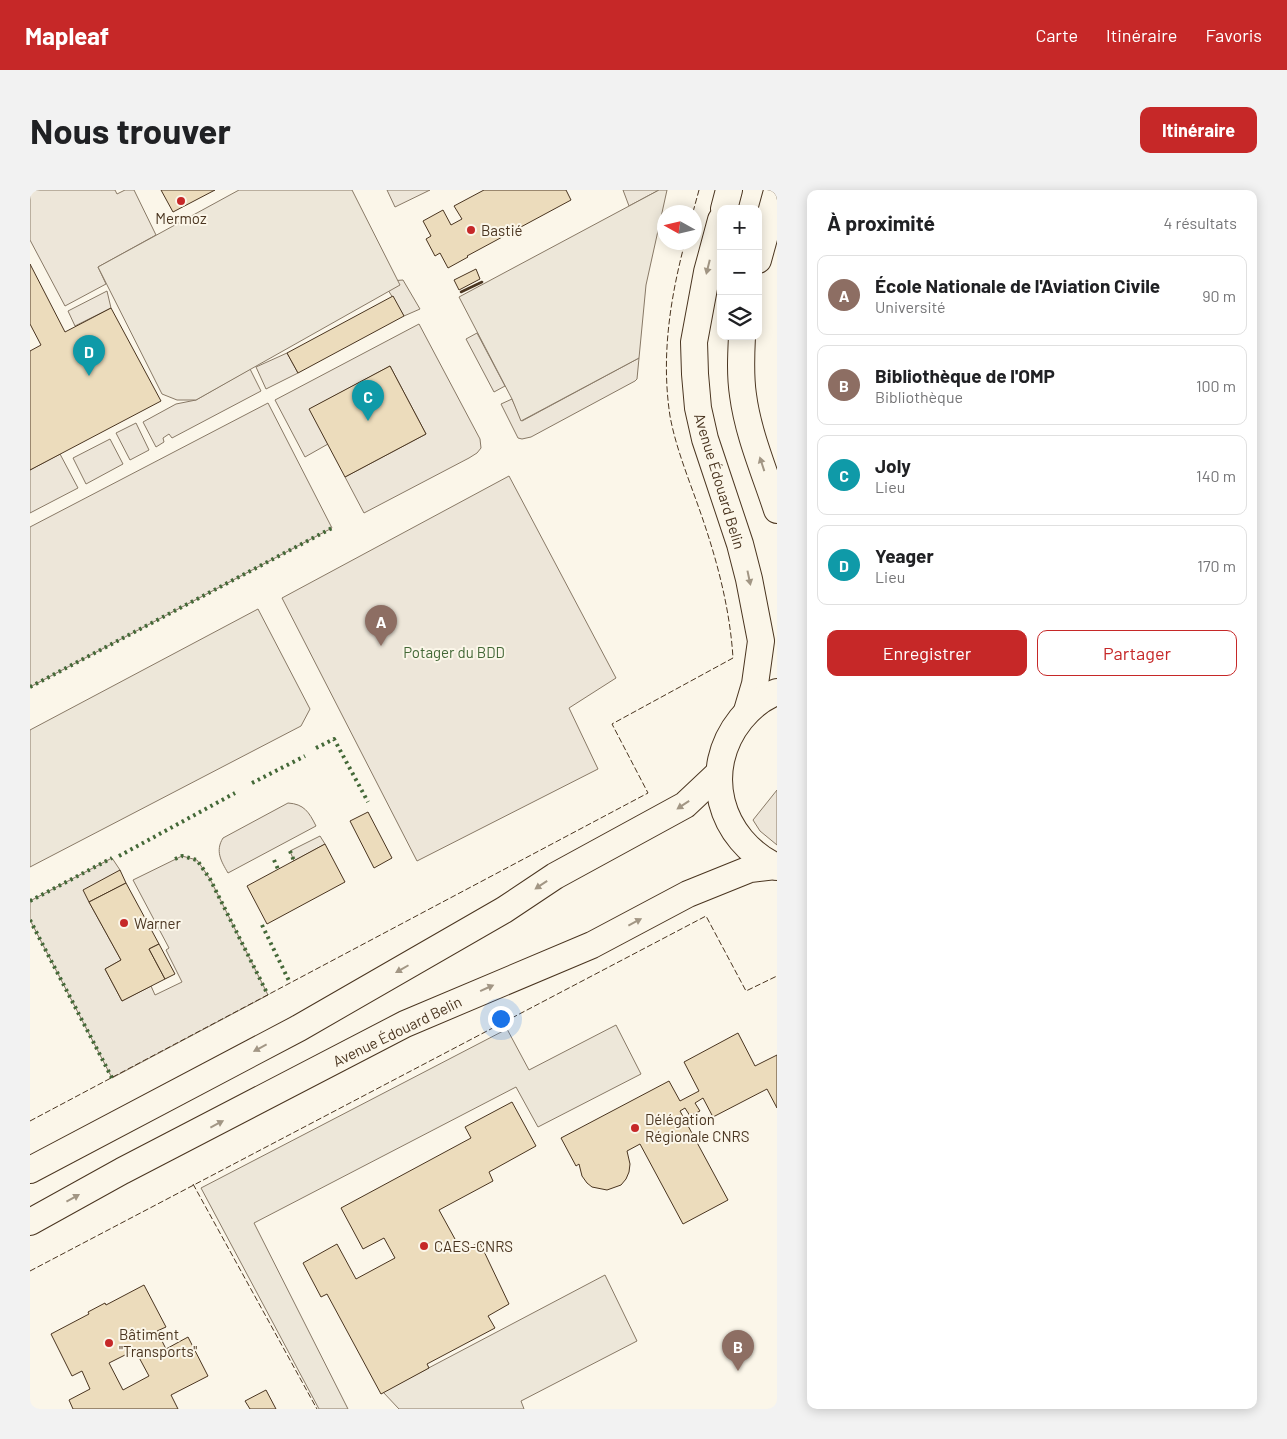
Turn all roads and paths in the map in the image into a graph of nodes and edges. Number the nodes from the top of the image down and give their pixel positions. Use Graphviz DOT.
graph roads {
  1 [pos="729,190"];
  2 [pos="777,191"];
  3 [pos="725,205"];
  4 [pos="717,234"];
  5 [pos="761,250"];
  6 [pos="742,340"];
  7 [pos="777,510"];
  8 [pos="777,692"];
  9 [pos="747,711"];
  10 [pos="719,773"];
  11 [pos="776,867"];
  12 [pos="30,1170"];
  13 [pos="30,1222"];
  1 -- 3 [label="street"];
  2 -- 5 [label="street"];
  4 -- 9 [label="street, Avenue Édouard Belin, one-way"];
  7 -- 6 [label="street, one-way"];
  8 -- 9 [label="street"];
  9 -- 10 [label="street"];
  10 -- 11 [label="street"];
  10 -- 12 [label="street, one-way"];
  13 -- 11 [label="street, Avenue Édouard Belin, one-way"];
}
